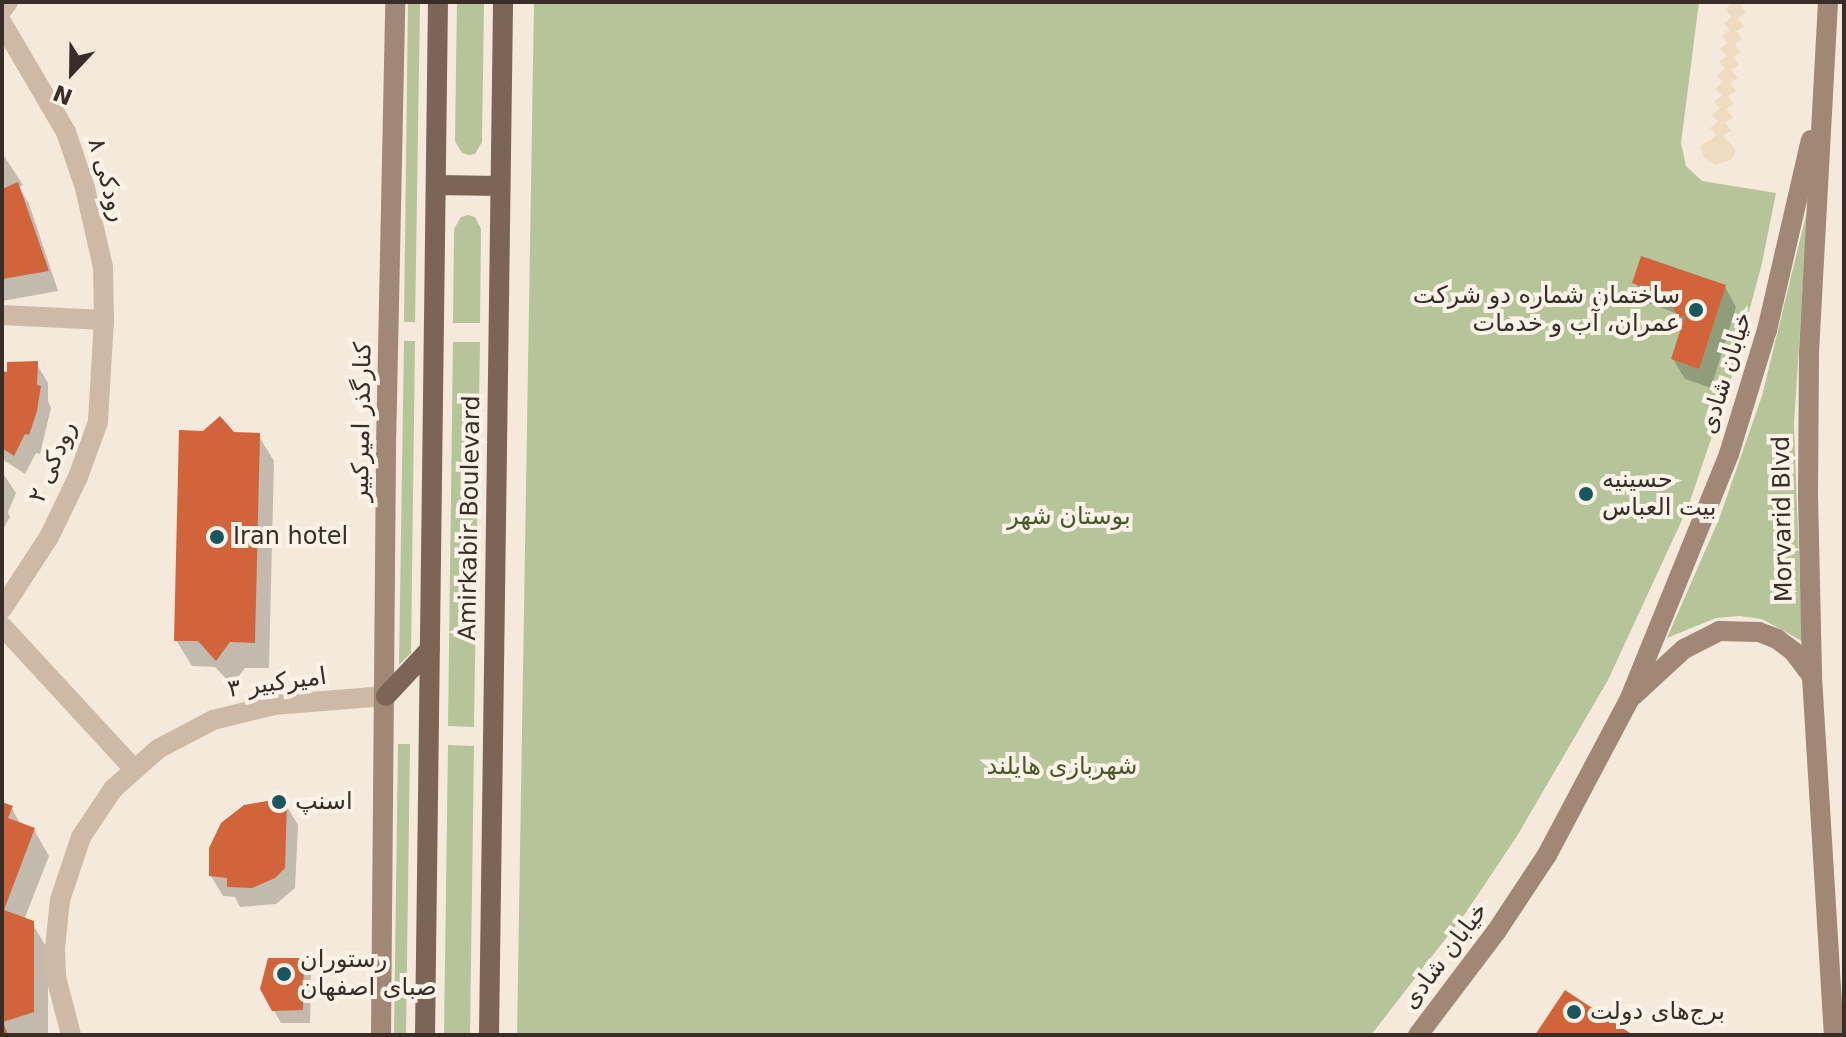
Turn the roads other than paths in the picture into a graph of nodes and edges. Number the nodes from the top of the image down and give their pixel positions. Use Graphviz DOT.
graph roads {
  1 [pos="8,2"];
  2 [pos="395,2"];
  3 [pos="438,2"];
  4 [pos="503,2"];
  5 [pos="1828,2"];
  6 [pos="2,10"];
  7 [pos="2,23"];
  8 [pos="1822,97"];
  9 [pos="436,185"];
  10 [pos="500,186"];
  11 [pos="2,315"];
  12 [pos="104,320"];
  13 [pos="2,609"];
  14 [pos="2,626"];
  15 [pos="430,649"];
  16 [pos="1812,677"];
  17 [pos="386,696"];
  18 [pos="1630,698"];
  19 [pos="134,769"];
  20 [pos="1844,962"];
  21 [pos="1831,983"];
  22 [pos="71,1035"];
  23 [pos="381,1035"];
  24 [pos="425,1035"];
  25 [pos="489,1035"];
  26 [pos="1418,1035"];
  27 [pos="1834,1035"];
  1 -- 6 [label="street"];
  2 -- 17 [label="street, کنارگذر امیرکبیر"];
  3 -- 9 [label="main road, Amirkabir Boulevard"];
  4 -- 10 [label="main road, Amirkabir Boulevard"];
  5 -- 8 [label="street, Morvarid Blvd"];
  7 -- 12 [label="street, رودکی ۸"];
  8 -- 16 [label="street, Morvarid Blvd"];
  8 -- 18 [label="street, خیابان شادی"];
  9 -- 10 [label="main road"];
  9 -- 15 [label="main road, Amirkabir Boulevard"];
  10 -- 25 [label="main road, Amirkabir Boulevard"];
  11 -- 12 [label="street"];
  12 -- 13 [label="street, رودکی ۲"];
  14 -- 19 [label="street"];
  15 -- 17 [label="main road"];
  15 -- 24 [label="main road, Amirkabir Boulevard"];
  16 -- 18 [label="street, خیابان شادی"];
  16 -- 21 [label="street, Morvarid Blvd"];
  17 -- 19 [label="street, امیرکبیر ۳"];
  17 -- 23 [label="street, کنارگذر امیرکبیر"];
  18 -- 26 [label="street, خیابان شادی"];
  19 -- 22 [label="street, امیرکبیر ۳"];
  20 -- 21 [label="street"];
  21 -- 27 [label="street, Morvarid Blvd"];
}
